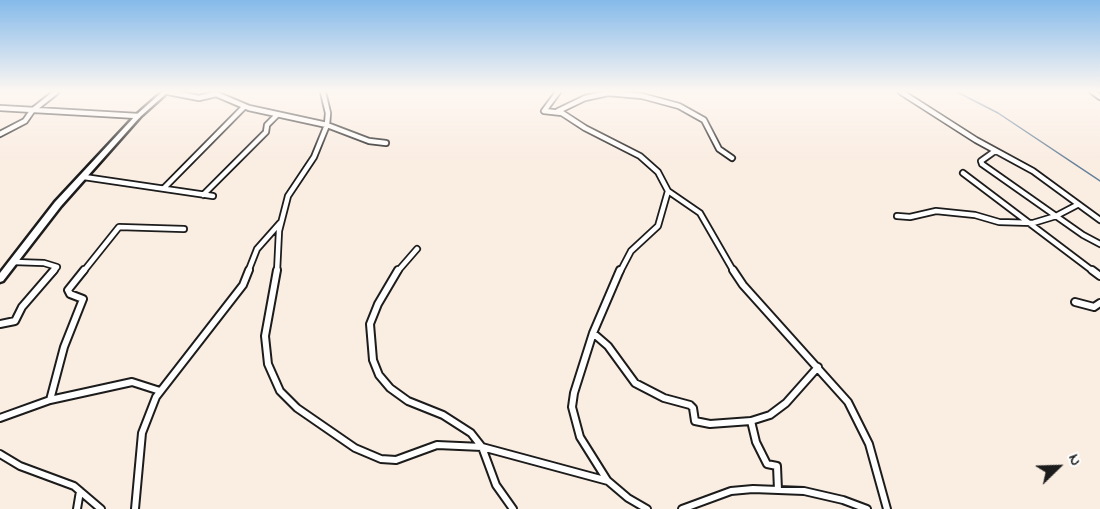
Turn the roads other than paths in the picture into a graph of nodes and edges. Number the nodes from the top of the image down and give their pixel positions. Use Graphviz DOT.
graph roads {
  1 [pos="29,116"];
  2 [pos="133,116"];
  3 [pos="138,116"];
  4 [pos="235,116"];
  5 [pos="276,116"];
  6 [pos="281,116"];
  7 [pos="328,116"];
  8 [pos="567,116"];
  9 [pos="696,116"];
  10 [pos="940,116"];
  11 [pos="327,125"];
  12 [pos="0,134"];
  13 [pos="386,143"];
  14 [pos="995,151"];
  15 [pos="732,158"];
  16 [pos="963,173"];
  17 [pos="84,177"];
  18 [pos="164,188"];
  19 [pos="668,191"];
  20 [pos="203,195"];
  21 [pos="213,196"];
  22 [pos="1077,205"];
  23 [pos="897,216"];
  24 [pos="1056,216"];
  25 [pos="1100,220"];
  26 [pos="281,222"];
  27 [pos="1027,222"];
  28 [pos="184,229"];
  29 [pos="1100,244"];
  30 [pos="417,249"];
  31 [pos="14,262"];
  32 [pos="1100,276"];
  33 [pos="0,279"];
  34 [pos="1075,302"];
  35 [pos="1100,303"];
  36 [pos="0,324"];
  37 [pos="593,333"];
  38 [pos="818,367"];
  39 [pos="160,391"];
  40 [pos="50,400"];
  41 [pos="0,418"];
  42 [pos="751,421"];
  43 [pos="482,447"];
  44 [pos="0,454"];
  45 [pos="608,481"];
  46 [pos="778,490"];
  47 [pos="80,491"];
  48 [pos="77,509"];
  49 [pos="101,509"];
  50 [pos="135,509"];
  51 [pos="513,509"];
  52 [pos="647,509"];
  53 [pos="682,509"];
  54 [pos="867,509"];
  55 [pos="887,509"];
  1 -- 12 [label="street"];
  2 -- 3 [label="street"];
  3 -- 17 [label="main road"];
  4 -- 18 [label="street"];
  5 -- 20 [label="street"];
  6 -- 11 [label="street"];
  7 -- 11 [label="street"];
  8 -- 19 [label="street"];
  9 -- 15 [label="street"];
  10 -- 14 [label="street"];
  11 -- 13 [label="street"];
  11 -- 26 [label="street"];
  14 -- 22 [label="street"];
  14 -- 24 [label="street"];
  16 -- 27 [label="street"];
  17 -- 18 [label="street"];
  17 -- 31 [label="main road"];
  18 -- 20 [label="street"];
  19 -- 37 [label="street"];
  19 -- 38 [label="street"];
  20 -- 21 [label="street"];
  22 -- 24 [label="street"];
  22 -- 25 [label="street"];
  23 -- 27 [label="street"];
  24 -- 27 [label="street"];
  24 -- 29 [label="street"];
  26 -- 39 [label="street"];
  26 -- 43 [label="street"];
  27 -- 32 [label="street"];
  28 -- 40 [label="street"];
  30 -- 43 [label="street"];
  31 -- 33 [label="main road"];
  31 -- 36 [label="street"];
  34 -- 35 [label="street"];
  37 -- 42 [label="street"];
  37 -- 45 [label="street"];
  38 -- 42 [label="street"];
  38 -- 55 [label="street"];
  39 -- 40 [label="street"];
  39 -- 50 [label="street"];
  40 -- 41 [label="street"];
  42 -- 46 [label="street"];
  43 -- 45 [label="street"];
  43 -- 51 [label="street"];
  44 -- 47 [label="street"];
  45 -- 52 [label="street"];
  46 -- 53 [label="street"];
  46 -- 54 [label="street"];
  47 -- 48 [label="street"];
  47 -- 49 [label="street"];
}
